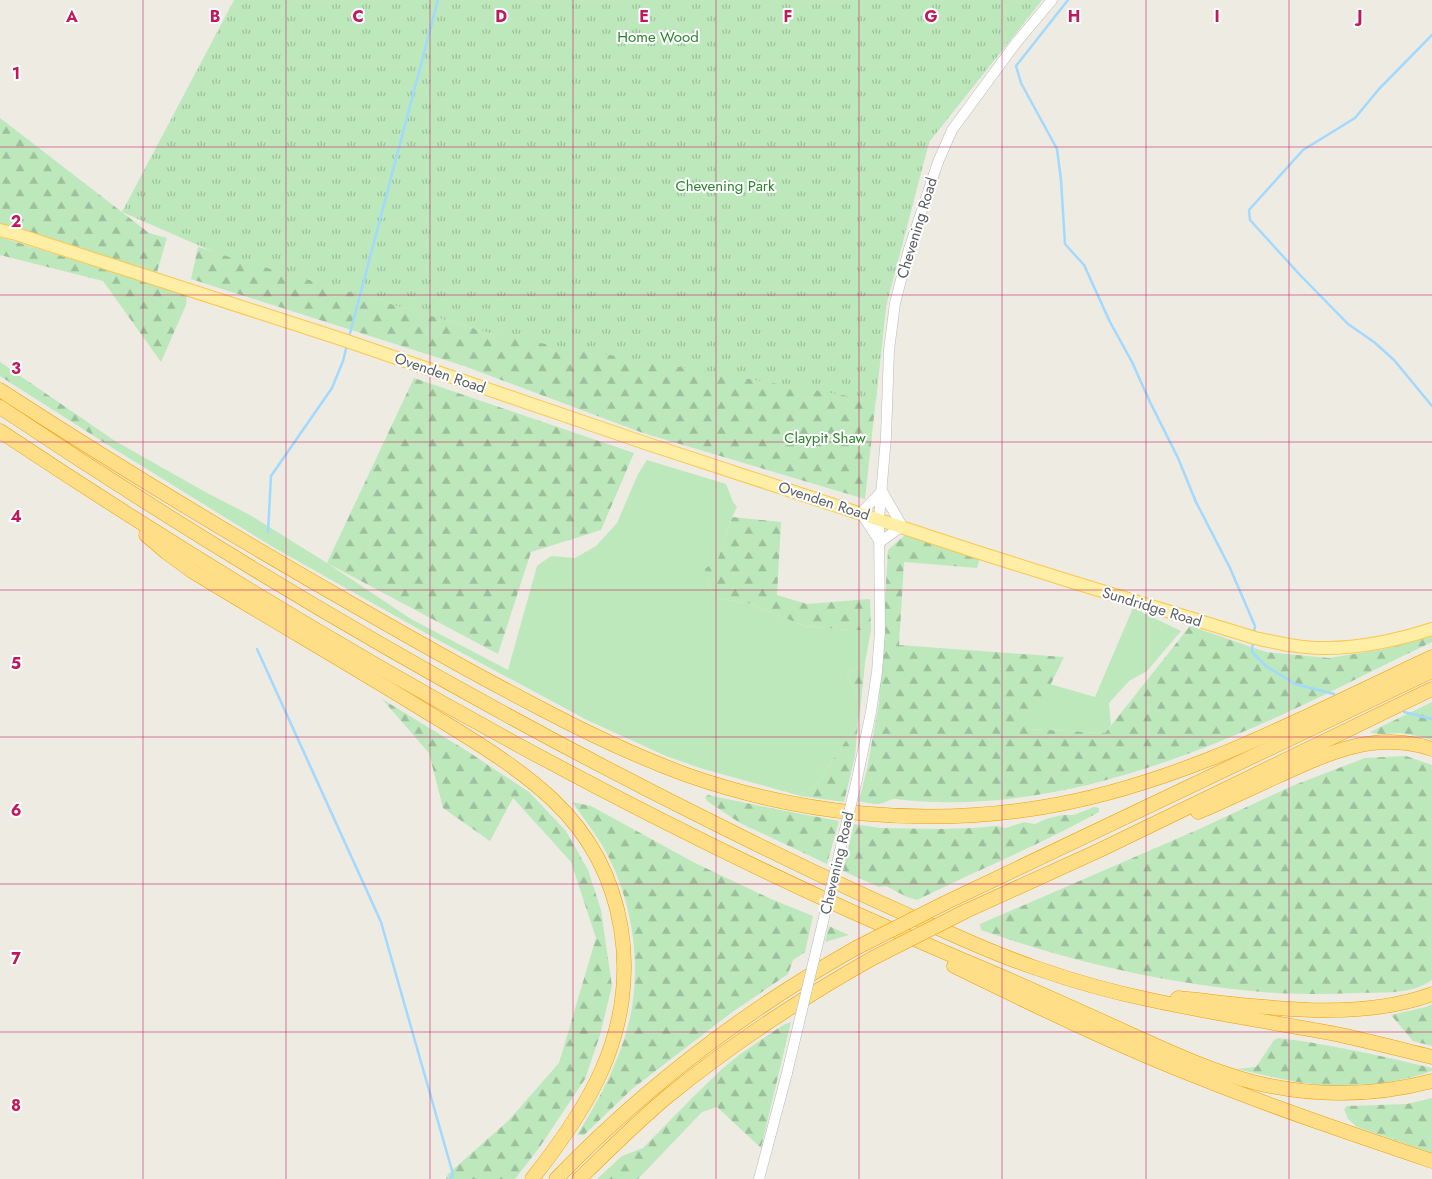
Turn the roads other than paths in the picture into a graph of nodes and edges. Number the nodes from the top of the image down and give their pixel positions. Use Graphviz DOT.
graph roads {
  1 [pos="1052,0"];
  2 [pos="0,230"];
  3 [pos="0,390"];
  4 [pos="0,407"];
  5 [pos="0,431"];
  6 [pos="882,491"];
  7 [pos="108,503"];
  8 [pos="861,513"];
  9 [pos="879,519"];
  10 [pos="902,526"];
  11 [pos="880,542"];
  12 [pos="1432,629"];
  13 [pos="1432,657"];
  14 [pos="1432,670"];
  15 [pos="1432,688"];
  16 [pos="1432,749"];
  17 [pos="1100,850"];
  18 [pos="845,909"];
  19 [pos="1112,991"];
  20 [pos="1432,994"];
  21 [pos="1432,1057"];
  22 [pos="1432,1082"];
  23 [pos="1432,1161"];
  24 [pos="532,1179"];
  25 [pos="556,1179"];
  26 [pos="579,1179"];
  27 [pos="759,1179"];
  1 -- 6 [label="street, Chevening Road"];
  2 -- 8 [label="main road, Ovenden Road"];
  3 -- 13 [label="highway"];
  4 -- 19 [label="highway"];
  5 -- 7 [label="highway"];
  6 -- 8 [label="street"];
  6 -- 9 [label="street, Chevening Road"];
  6 -- 10 [label="street"];
  7 -- 18 [label="highway"];
  7 -- 24 [label="highway"];
  8 -- 9 [label="main road, Ovenden Road"];
  8 -- 11 [label="street"];
  9 -- 10 [label="main road, Sundridge Road"];
  9 -- 11 [label="street, Chevening Road"];
  10 -- 11 [label="street"];
  10 -- 12 [label="main road, Sundridge Road"];
  11 -- 27 [label="street, Chevening Road, bridge"];
  14 -- 25 [label="highway, bridge"];
  15 -- 17 [label="highway"];
  16 -- 17 [label="highway"];
  17 -- 26 [label="highway, bridge"];
  18 -- 22 [label="highway"];
  18 -- 23 [label="highway"];
  19 -- 20 [label="highway"];
  19 -- 21 [label="highway"];
}
